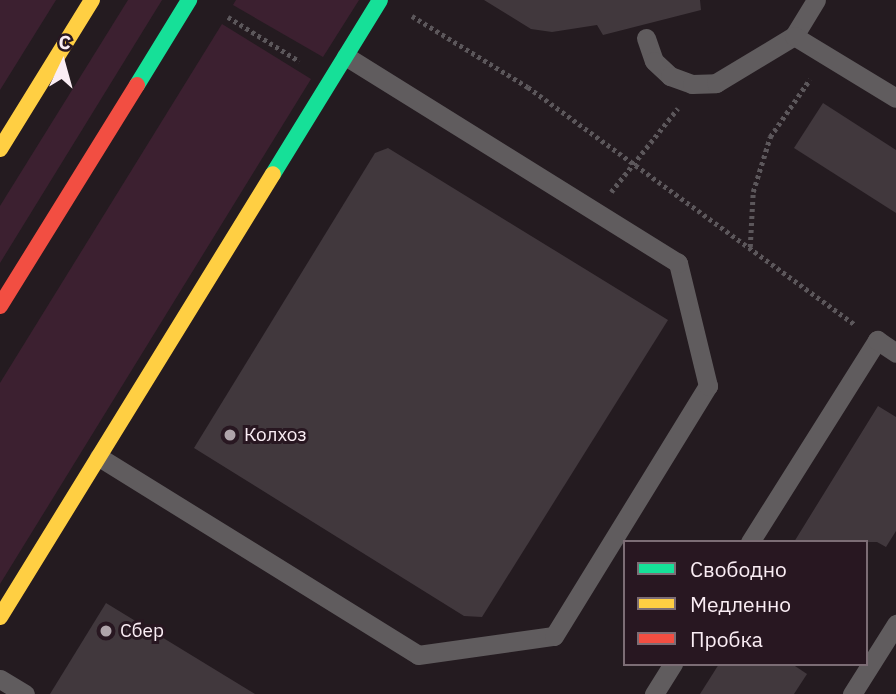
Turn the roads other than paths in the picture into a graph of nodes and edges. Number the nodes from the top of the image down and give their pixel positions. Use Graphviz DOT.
graph roads {
  1 [pos="92,0"];
  2 [pos="189,0"];
  3 [pos="380,0"];
  4 [pos="816,0"];
  5 [pos="794,36"];
  6 [pos="646,38"];
  7 [pos="346,55"];
  8 [pos="896,98"];
  9 [pos="0,149"];
  10 [pos="0,306"];
  11 [pos="896,353"];
  12 [pos="99,457"];
  13 [pos="751,540"];
  14 [pos="0,617"];
  15 [pos="896,624"];
  16 [pos="672,666"];
  17 [pos="0,679"];
  18 [pos="25,694"];
  19 [pos="654,694"];
  20 [pos="852,694"];
  1 -- 9 [label="street"];
  2 -- 10 [label="street"];
  3 -- 7 [label="street"];
  4 -- 5 [label="lane"];
  5 -- 6 [label="lane"];
  5 -- 8 [label="lane"];
  7 -- 12 [label="street"];
  7 -- 12 [label="lane"];
  11 -- 13 [label="lane"];
  12 -- 14 [label="street"];
  15 -- 20 [label="lane"];
  16 -- 19 [label="lane"];
  17 -- 18 [label="lane"];
}
